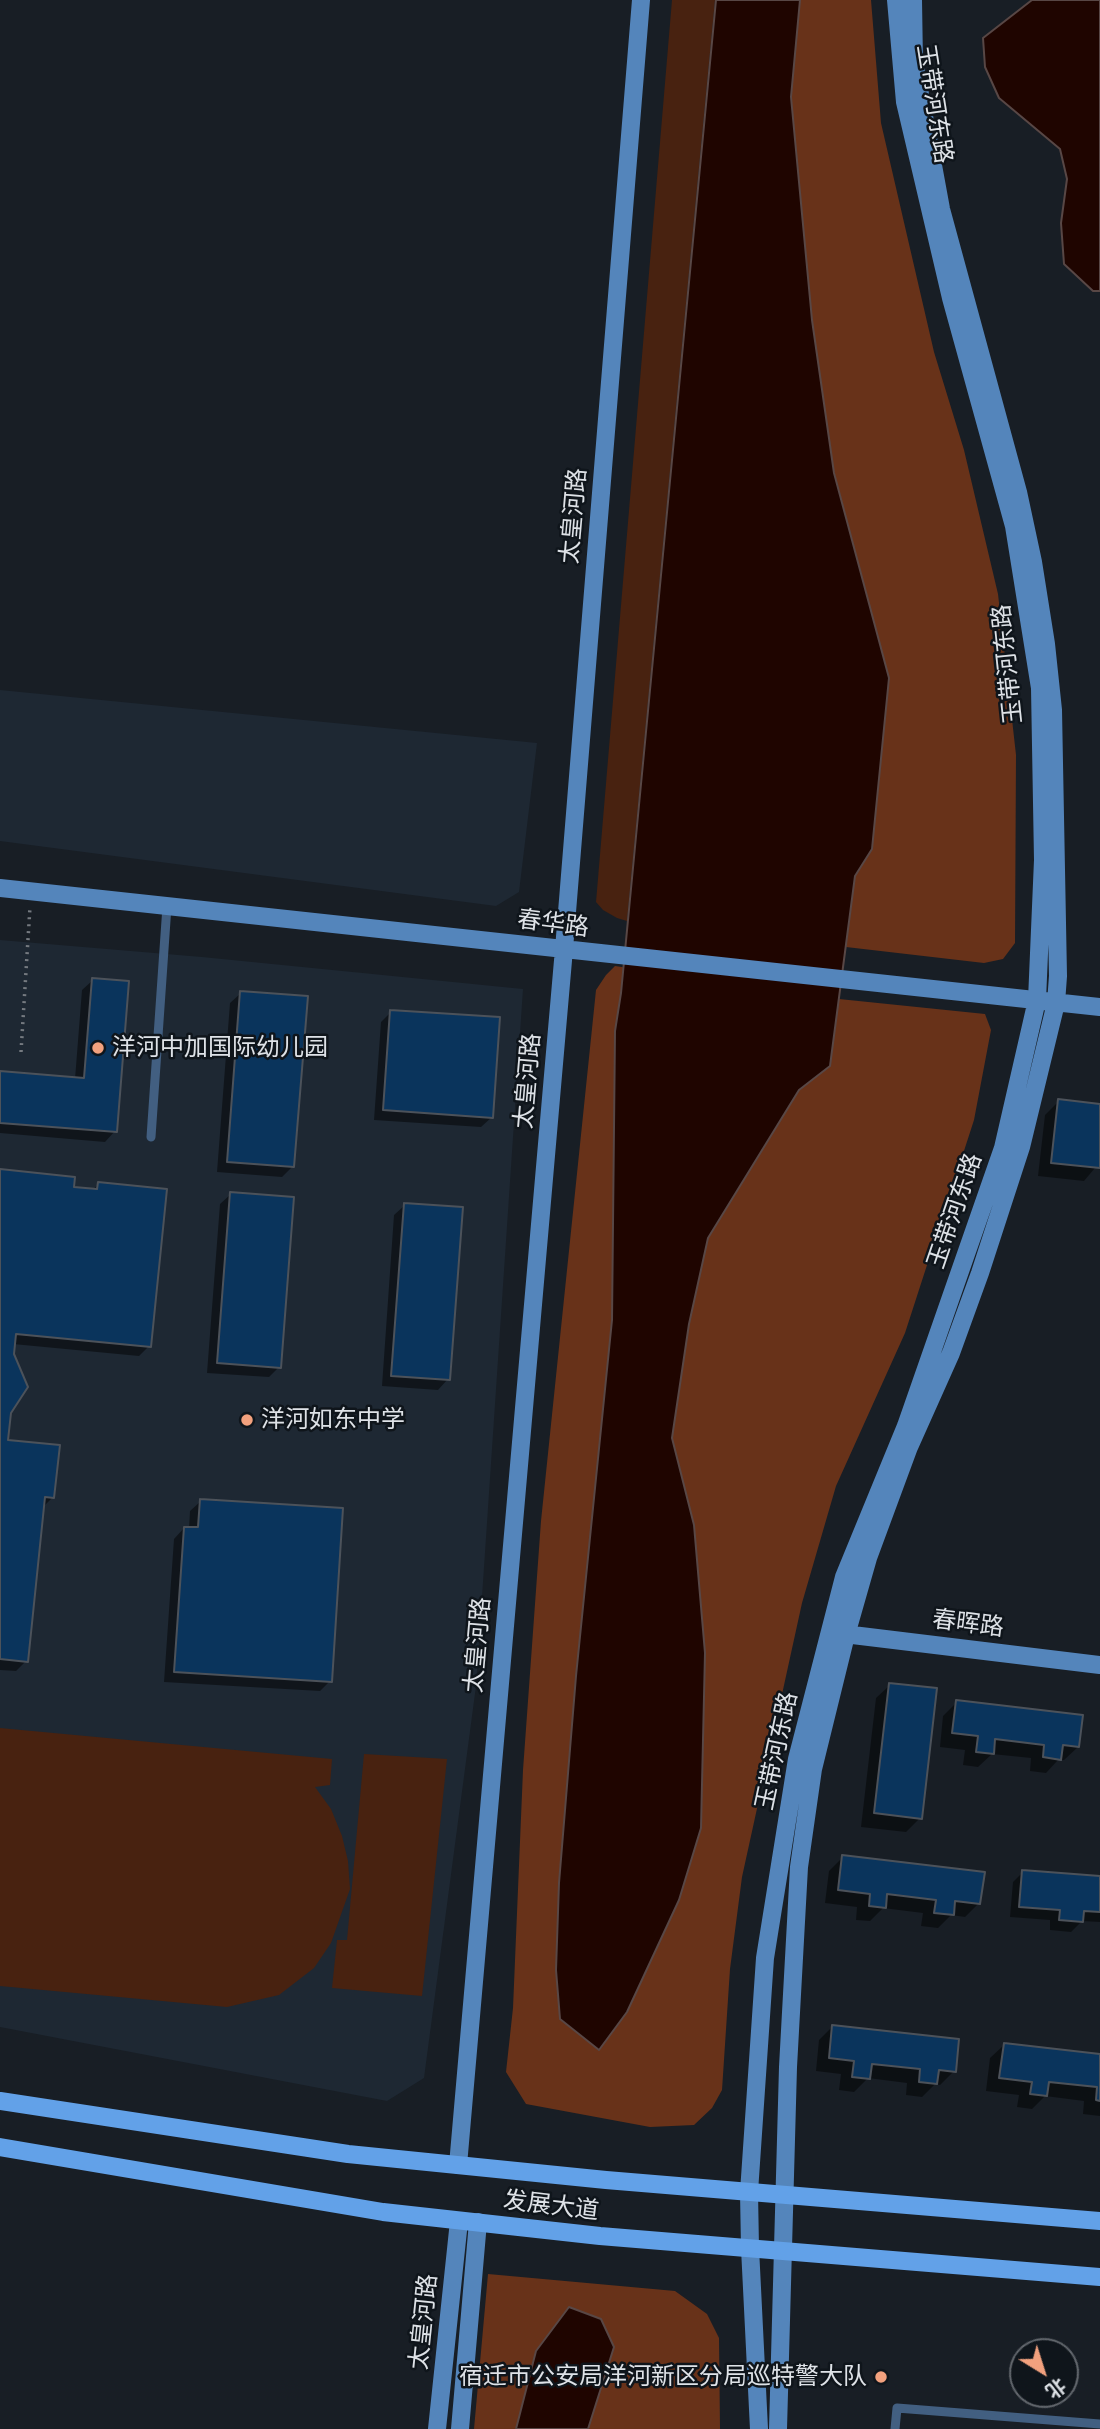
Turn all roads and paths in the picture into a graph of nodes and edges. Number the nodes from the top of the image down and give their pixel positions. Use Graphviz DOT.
graph roads {
  1 [pos="641,0"];
  2 [pos="896,0"];
  3 [pos="913,0"];
  4 [pos="0,888"];
  5 [pos="31,891"];
  6 [pos="167,906"];
  7 [pos="564,949"];
  8 [pos="1037,1000"];
  9 [pos="1056,1003"];
  10 [pos="1100,1007"];
  11 [pos="21,1052"];
  12 [pos="151,1137"];
  13 [pos="838,1634"];
  14 [pos="1100,1665"];
  15 [pos="0,2101"];
  16 [pos="0,2147"];
  17 [pos="458,2165"];
  18 [pos="750,2192"];
  19 [pos="784,2194"];
  20 [pos="459,2221"];
  21 [pos="1100,2221"];
  22 [pos="478,2222"];
  23 [pos="750,2248"];
  24 [pos="782,2251"];
  25 [pos="1100,2277"];
  26 [pos="1100,2424"];
  27 [pos="438,2429"];
  28 [pos="460,2429"];
  29 [pos="759,2429"];
  30 [pos="778,2429"];
  31 [pos="895,2429"];
  1 -- 7 [label="street, 太皇河路"];
  2 -- 8 [label="street, 玉带河东路"];
  3 -- 9 [label="street, 玉带河东路"];
  4 -- 5 [label="street, 春华路"];
  5 -- 6 [label="street, 春华路"];
  5 -- 11 [label="path"];
  6 -- 7 [label="street, 春华路"];
  6 -- 12 [label="lane"];
  7 -- 8 [label="street, 春华路"];
  7 -- 17 [label="street, 太皇河路"];
  8 -- 9 [label="street, 春华路"];
  8 -- 13 [label="street, 玉带河东路"];
  9 -- 10 [label="street, 春华路"];
  9 -- 13 [label="street, 玉带河东路"];
  13 -- 14 [label="street, 春晖路"];
  13 -- 18 [label="street, 玉带河东路"];
  13 -- 19 [label="street, 玉带河东路"];
  15 -- 17 [label="main road, 发展大道"];
  16 -- 20 [label="main road, 发展大道"];
  17 -- 18 [label="main road, 发展大道"];
  18 -- 19 [label="main road, 发展大道"];
  18 -- 23 [label="street, 玉带河东路"];
  19 -- 21 [label="main road, 发展大道"];
  19 -- 24 [label="street, 玉带河东路"];
  20 -- 22 [label="main road, 发展大道"];
  20 -- 27 [label="street, 太皇河路"];
  22 -- 23 [label="main road, 发展大道"];
  22 -- 28 [label="street, 太皇河路"];
  23 -- 24 [label="main road, 发展大道"];
  23 -- 29 [label="street, 玉带河东路"];
  24 -- 25 [label="main road, 发展大道"];
  24 -- 30 [label="street, 玉带河东路"];
  26 -- 31 [label="lane"];
}
